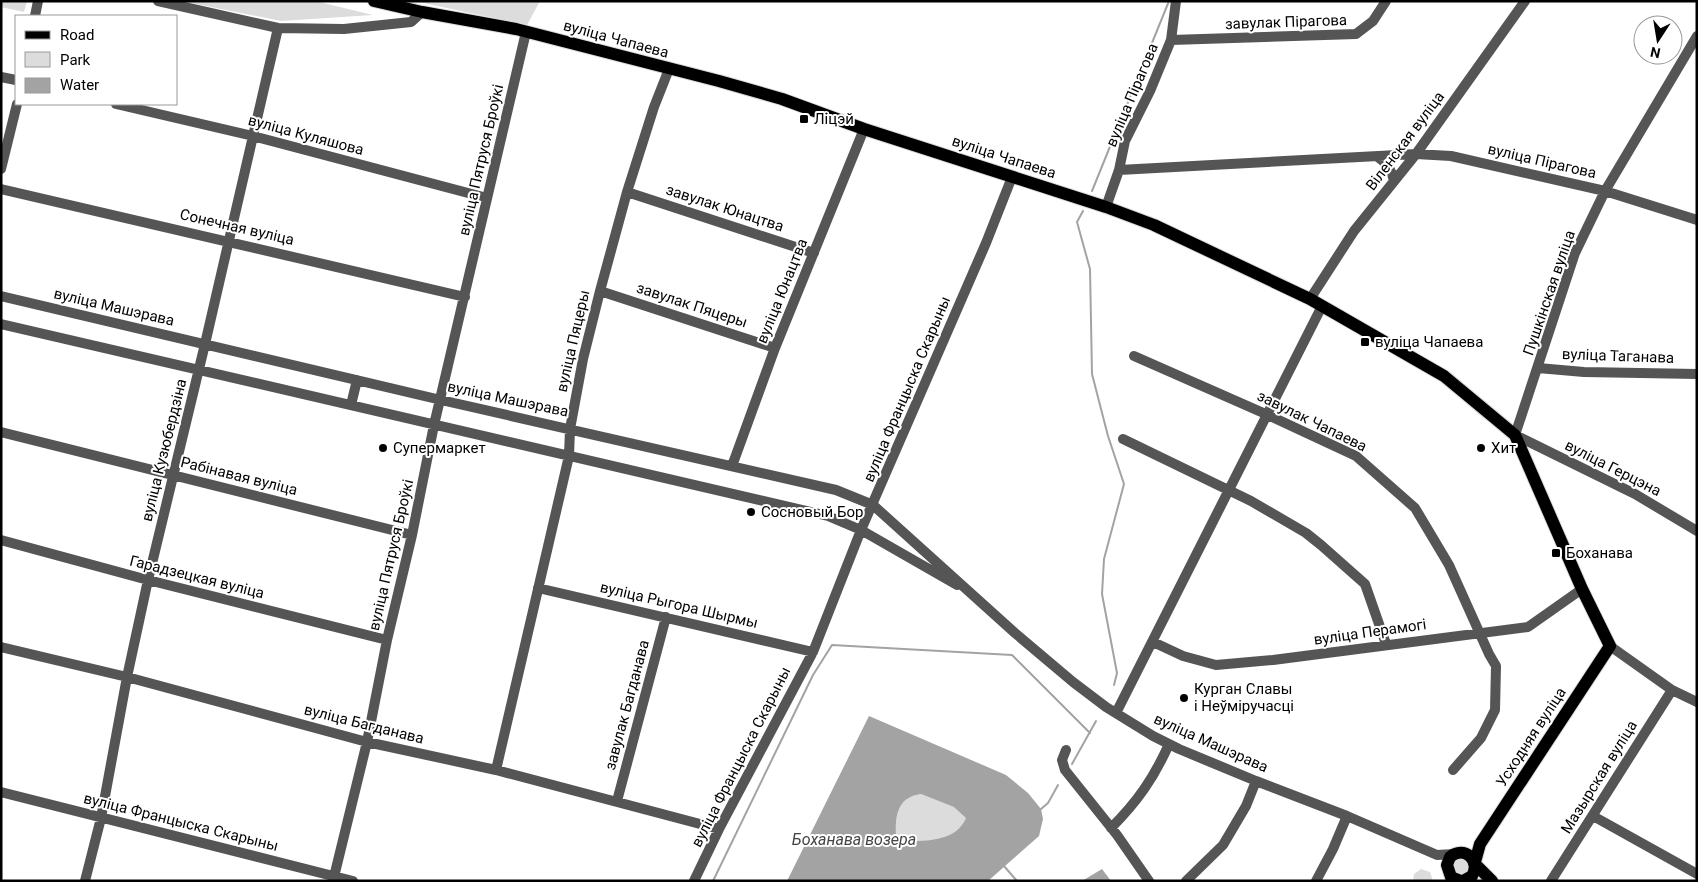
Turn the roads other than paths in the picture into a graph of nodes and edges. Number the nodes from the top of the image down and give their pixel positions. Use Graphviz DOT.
graph roads {
  1 [pos="38,1"];
  2 [pos="158,1"];
  3 [pos="374,1"];
  4 [pos="1176,1"];
  5 [pos="1386,1"];
  6 [pos="1525,1"];
  7 [pos="422,12"];
  8 [pos="35,15"];
  9 [pos="278,28"];
  10 [pos="526,32"];
  11 [pos="1697,36"];
  12 [pos="1171,40"];
  13 [pos="668,69"];
  14 [pos="1,77"];
  15 [pos="15,80"];
  16 [pos="16,105"];
  17 [pos="120,105"];
  18 [pos="864,129"];
  19 [pos="253,136"];
  20 [pos="1416,154"];
  21 [pos="1378,157"];
  22 [pos="1,169"];
  23 [pos="1119,170"];
  24 [pos="1012,177"];
  25 [pos="1394,181"];
  26 [pos="1,189"];
  27 [pos="1605,190"];
  28 [pos="627,192"];
  29 [pos="487,198"];
  30 [pos="1106,207"];
  31 [pos="1697,220"];
  32 [pos="229,241"];
  33 [pos="814,253"];
  34 [pos="600,291"];
  35 [pos="1,296"];
  36 [pos="465,297"];
  37 [pos="1310,300"];
  38 [pos="1322,306"];
  39 [pos="1,324"];
  40 [pos="205,344"];
  41 [pos="775,348"];
  42 [pos="1134,356"];
  43 [pos="1538,368"];
  44 [pos="199,369"];
  45 [pos="1697,374"];
  46 [pos="357,380"];
  47 [pos="441,400"];
  48 [pos="351,405"];
  49 [pos="1268,415"];
  50 [pos="434,425"];
  51 [pos="570,428"];
  52 [pos="1,432"];
  53 [pos="1515,435"];
  54 [pos="1124,439"];
  55 [pos="569,456"];
  56 [pos="732,466"];
  57 [pos="173,475"];
  58 [pos="1230,490"];
  59 [pos="873,505"];
  60 [pos="861,530"];
  61 [pos="1697,531"];
  62 [pos="412,535"];
  63 [pos="1,540"];
  64 [pos="148,580"];
  65 [pos="538,588"];
  66 [pos="1582,589"];
  67 [pos="976,596"];
  68 [pos="666,617"];
  69 [pos="1479,633"];
  70 [pos="387,640"];
  71 [pos="1153,642"];
  72 [pos="1386,644"];
  73 [pos="1610,646"];
  74 [pos="1,647"];
  75 [pos="813,652"];
  76 [pos="127,677"];
  77 [pos="1672,690"];
  78 [pos="1697,702"];
  79 [pos="1116,713"];
  80 [pos="367,742"];
  81 [pos="1169,744"];
  82 [pos="1066,750"];
  83 [pos="496,770"];
  84 [pos="1453,770"];
  85 [pos="1256,781"];
  86 [pos="1,792"];
  87 [pos="617,801"];
  88 [pos="1347,816"];
  89 [pos="1593,816"];
  90 [pos="101,818"];
  91 [pos="1111,828"];
  92 [pos="719,829"];
  93 [pos="1480,844"];
  94 [pos="1458,854"];
  95 [pos="1436,855"];
  96 [pos="1475,864"];
  97 [pos="1448,874"];
  98 [pos="1697,874"];
  99 [pos="333,878"];
  100 [pos="85,881"];
  101 [pos="353,881"];
  102 [pos="694,881"];
  103 [pos="1149,881"];
  104 [pos="1186,881"];
  105 [pos="1316,881"];
  106 [pos="1466,881"];
  107 [pos="1492,881"];
  108 [pos="1551,881"];
  1 -- 8 [label="street"];
  2 -- 9 [label="street"];
  3 -- 7 [label="main road, вуліца Чапаева"];
  4 -- 12 [label="street, вуліца Пірагова"];
  5 -- 12 [label="street, завулак Пірагова"];
  6 -- 20 [label="street, Віленская вуліца"];
  7 -- 9 [label="street"];
  7 -- 10 [label="main road, вуліца Чапаева"];
  9 -- 19 [label="street, вуліца Кузюбердзіна"];
  10 -- 13 [label="main road, вуліца Чапаева"];
  10 -- 29 [label="street, вуліца Пятруся Броўкі"];
  11 -- 27 [label="street, Пушкінская вуліца"];
  12 -- 23 [label="street, вуліца Пірагова"];
  13 -- 18 [label="main road, вуліца Чапаева"];
  13 -- 28 [label="street, вуліца Пяцеры"];
  14 -- 15 [label="street"];
  16 -- 22 [label="street"];
  17 -- 19 [label="street, вуліца Куляшова"];
  18 -- 24 [label="main road, вуліца Чапаева"];
  18 -- 33 [label="street, вуліца Юнацтва"];
  19 -- 29 [label="street, вуліца Куляшова"];
  19 -- 32 [label="street, вуліца Кузюбердзіна"];
  20 -- 21 [label="street, вуліца Пірагова"];
  20 -- 25 [label="street, Віленская вуліца"];
  20 -- 27 [label="street, вуліца Пірагова"];
  21 -- 23 [label="street, вуліца Пірагова"];
  21 -- 25 [label="street"];
  23 -- 30 [label="street, вуліца Пірагова"];
  24 -- 30 [label="main road, вуліца Чапаева"];
  24 -- 59 [label="street, вуліца Францыска Скарыны"];
  25 -- 37 [label="street, Віленская вуліца"];
  26 -- 32 [label="street, Сонечная вуліца"];
  27 -- 31 [label="street, вуліца Пірагова"];
  27 -- 43 [label="street, Пушкінская вуліца"];
  28 -- 33 [label="street, завулак Юнацтва"];
  28 -- 34 [label="street, вуліца Пяцеры"];
  29 -- 36 [label="street, вуліца Пятруся Броўкі"];
  30 -- 37 [label="main road, вуліца Чапаева"];
  32 -- 36 [label="street, Сонечная вуліца"];
  32 -- 40 [label="street, вуліца Кузюбердзіна"];
  33 -- 41 [label="street, вуліца Юнацтва"];
  34 -- 41 [label="street, завулак Пяцеры"];
  34 -- 51 [label="street, вуліца Пяцеры"];
  35 -- 40 [label="street, вуліца Машэрава"];
  36 -- 47 [label="street, вуліца Пятруся Броўкі"];
  37 -- 38 [label="main road, вуліца Чапаева"];
  38 -- 49 [label="street"];
  38 -- 53 [label="main road, вуліца Чапаева"];
  39 -- 44 [label="street, вуліца Машэрава"];
  40 -- 44 [label="street, вуліца Кузюбердзіна"];
  40 -- 46 [label="street, вуліца Машэрава"];
  41 -- 56 [label="street, вуліца Юнацтва"];
  42 -- 49 [label="street, завулак Чапаева"];
  43 -- 45 [label="street, вуліца Таганава"];
  43 -- 53 [label="street, Пушкінская вуліца"];
  44 -- 48 [label="street, вуліца Машэрава"];
  44 -- 57 [label="street, вуліца Кузюбердзіна"];
  46 -- 47 [label="street, вуліца Машэрава"];
  46 -- 48 [label="street"];
  47 -- 50 [label="street, вуліца Пятруся Броўкі"];
  47 -- 51 [label="street, вуліца Машэрава"];
  48 -- 50 [label="street, вуліца Машэрава"];
  49 -- 58 [label="street"];
  49 -- 69 [label="street, завулак Чапаева"];
  50 -- 55 [label="street, вуліца Машэрава"];
  50 -- 62 [label="street, вуліца Пятруся Броўкі"];
  51 -- 55 [label="street, вуліца Пяцеры"];
  51 -- 56 [label="street, вуліца Машэрава"];
  52 -- 57 [label="street, Рабінавая вуліца"];
  53 -- 61 [label="street, вуліца Герцэна"];
  53 -- 66 [label="main road, вуліца Чапаева"];
  54 -- 58 [label="street"];
  55 -- 60 [label="street, вуліца Машэрава"];
  55 -- 65 [label="street, вуліца Пяцеры"];
  56 -- 59 [label="street, вуліца Машэрава"];
  57 -- 62 [label="street, Рабінавая вуліца"];
  57 -- 64 [label="street, вуліца Кузюбердзіна"];
  58 -- 71 [label="street"];
  58 -- 72 [label="street"];
  59 -- 60 [label="street, вуліца Францыска Скарыны"];
  59 -- 67 [label="street, вуліца Машэрава"];
  60 -- 67 [label="street, вуліца Машэрава"];
  60 -- 75 [label="street, вуліца Францыска Скарыны"];
  62 -- 70 [label="street, вуліца Пятруся Броўкі"];
  63 -- 64 [label="street, Гарадзецкая вуліца"];
  64 -- 70 [label="street, Гарадзецкая вуліца"];
  64 -- 76 [label="street, вуліца Кузюбердзіна"];
  65 -- 68 [label="street, вуліца Рыгора Шырмы"];
  65 -- 83 [label="street, вуліца Пяцеры"];
  66 -- 69 [label="street, вуліца Перамогі"];
  66 -- 73 [label="main road, вуліца Чапаева"];
  67 -- 79 [label="street, вуліца Машэрава"];
  68 -- 75 [label="street, вуліца Рыгора Шырмы"];
  68 -- 87 [label="street, завулак Багданава"];
  69 -- 72 [label="street, вуліца Перамогі"];
  69 -- 84 [label="street, завулак Чапаева"];
  70 -- 80 [label="street, вуліца Пятруся Броўкі"];
  71 -- 72 [label="street, вуліца Перамогі"];
  71 -- 79 [label="street"];
  73 -- 77 [label="street, вуліца Чапаева"];
  73 -- 93 [label="main road, Усходняя вуліца"];
  74 -- 76 [label="street, вуліца Багданава"];
  75 -- 92 [label="street, вуліца Францыска Скарыны"];
  76 -- 80 [label="street, вуліца Багданава"];
  76 -- 90 [label="street, вуліца Кузюбердзіна"];
  77 -- 78 [label="street, вуліца Чапаева"];
  77 -- 89 [label="street, Мазырская вуліца"];
  79 -- 81 [label="street, вуліца Машэрава"];
  80 -- 83 [label="street, вуліца Багданава"];
  80 -- 99 [label="street, вуліца Пятруся Броўкі"];
  81 -- 85 [label="street, вуліца Машэрава"];
  81 -- 91 [label="street"];
  82 -- 91 [label="street"];
  83 -- 87 [label="street, вуліца Багданава"];
  85 -- 88 [label="street, вуліца Машэрава"];
  85 -- 104 [label="street"];
  86 -- 90 [label="street, вуліца Францыска Скарыны"];
  87 -- 92 [label="street, вуліца Багданава"];
  88 -- 95 [label="street, вуліца Машэрава"];
  88 -- 105 [label="street"];
  89 -- 98 [label="street"];
  89 -- 108 [label="street, Мазырская вуліца"];
  90 -- 99 [label="street, вуліца Францыска Скарыны"];
  90 -- 100 [label="street, вуліца Кузюбердзіна"];
  91 -- 103 [label="street"];
  92 -- 102 [label="street, вуліца Францыска Скарыны"];
  93 -- 94 [label="main road"];
  93 -- 96 [label="main road, Усходняя вуліца"];
  94 -- 95 [label="street, вуліца Машэрава"];
  94 -- 96 [label="main road"];
  94 -- 97 [label="main road"];
  95 -- 97 [label="street, вуліца Машэрава"];
  96 -- 106 [label="main road"];
  96 -- 107 [label="main road"];
  97 -- 106 [label="main road"];
  99 -- 101 [label="street, вуліца Францыска Скарыны"];
}
